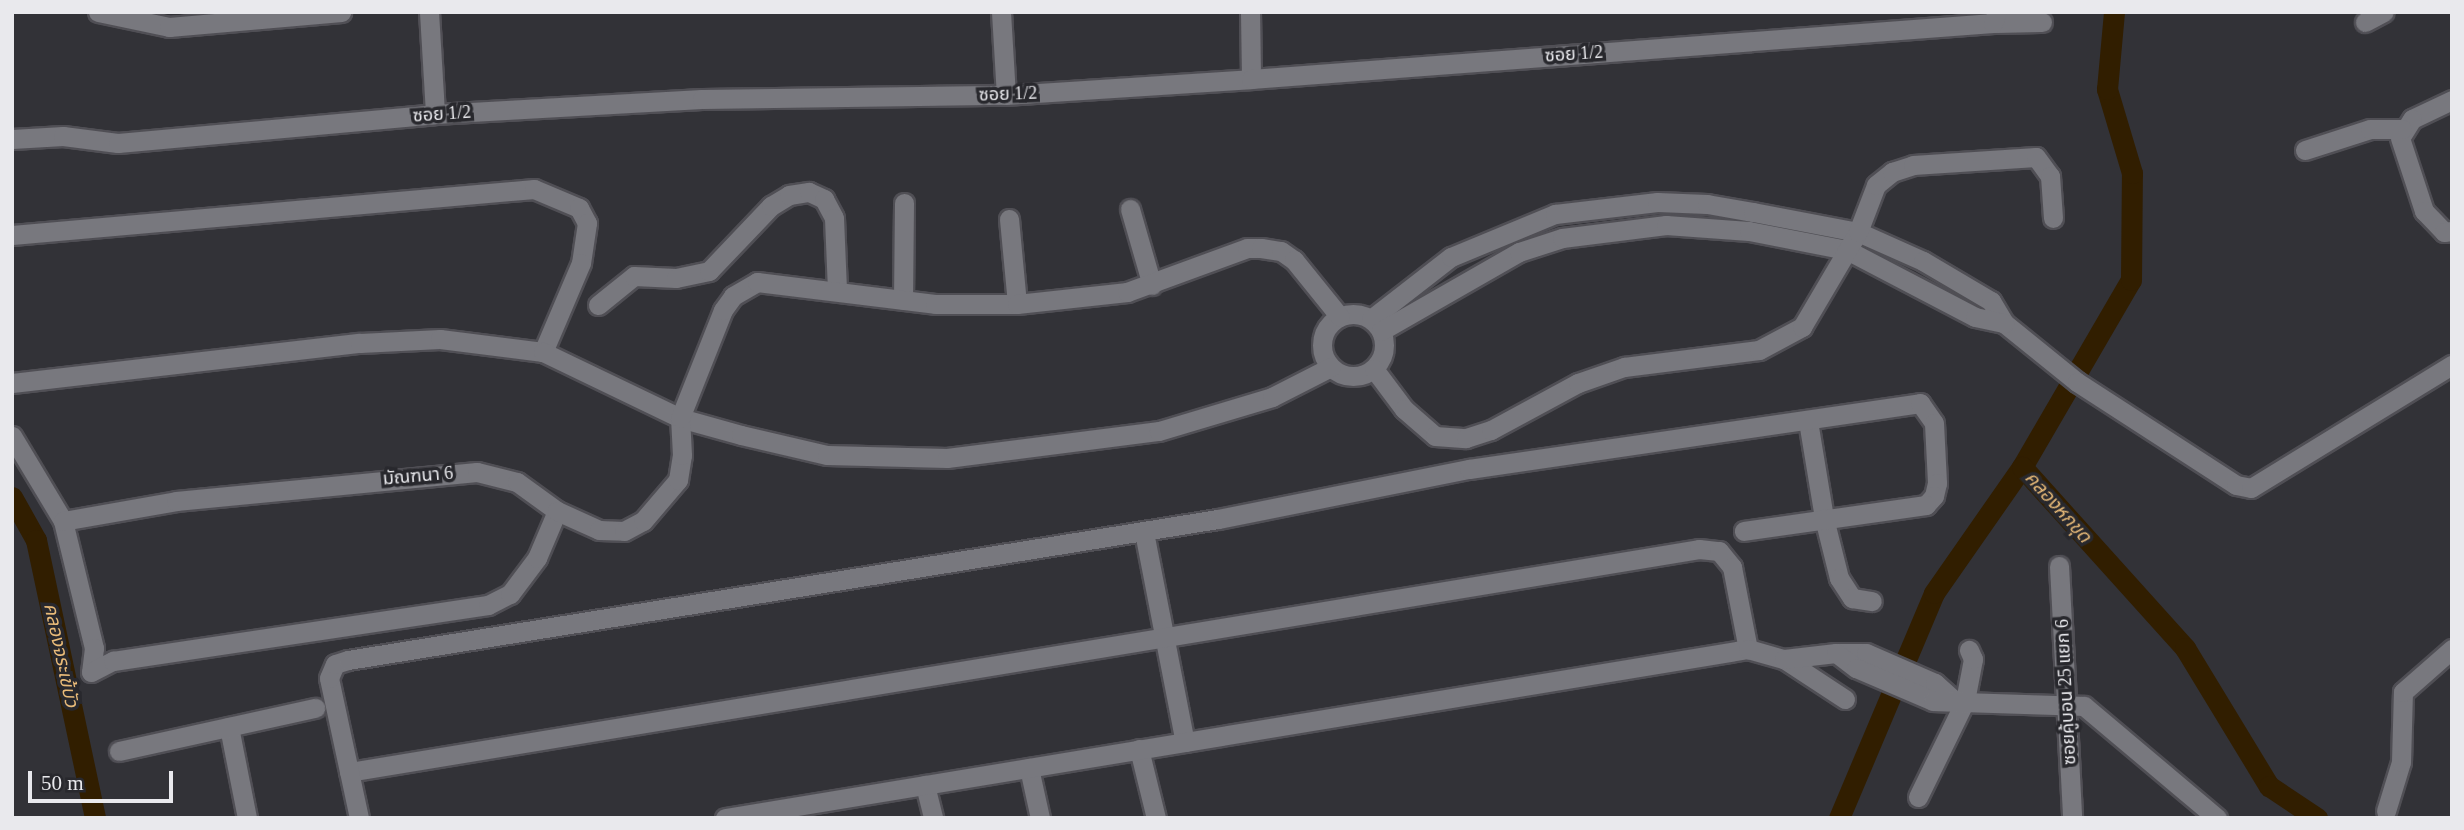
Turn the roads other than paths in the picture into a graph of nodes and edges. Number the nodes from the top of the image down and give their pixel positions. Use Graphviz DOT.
graph roads {
  1 [pos="97,12"];
  2 [pos="341,12"];
  3 [pos="429,12"];
  4 [pos="1001,12"];
  5 [pos="1250,12"];
  6 [pos="2384,12"];
  7 [pos="1995,17"];
  8 [pos="2042,22"];
  9 [pos="2365,22"];
  10 [pos="1251,79"];
  11 [pos="1006,94"];
  12 [pos="2452,100"];
  13 [pos="435,114"];
  14 [pos="2402,129"];
  15 [pos="12,139"];
  16 [pos="2305,150"];
  17 [pos="904,203"];
  18 [pos="1692,203"];
  19 [pos="1129,209"];
  20 [pos="2053,218"];
  21 [pos="1009,219"];
  22 [pos="1542,219"];
  23 [pos="1690,226"];
  24 [pos="2452,231"];
  25 [pos="1858,233"];
  26 [pos="12,235"];
  27 [pos="1550,242"];
  28 [pos="1847,250"];
  29 [pos="1152,285"];
  30 [pos="837,291"];
  31 [pos="903,300"];
  32 [pos="1017,304"];
  33 [pos="598,305"];
  34 [pos="1340,317"];
  35 [pos="2004,323"];
  36 [pos="1376,325"];
  37 [pos="543,352"];
  38 [pos="2452,365"];
  39 [pos="1331,367"];
  40 [pos="1374,369"];
  41 [pos="12,383"];
  42 [pos="680,418"];
  43 [pos="1808,421"];
  44 [pos="12,436"];
  45 [pos="557,511"];
  46 [pos="1824,518"];
  47 [pos="63,521"];
  48 [pos="1744,531"];
  49 [pos="1144,532"];
  50 [pos="2059,566"];
  51 [pos="1871,601"];
  52 [pos="1164,636"];
  53 [pos="1748,649"];
  54 [pos="2452,649"];
  55 [pos="1969,650"];
  56 [pos="1784,659"];
  57 [pos="1845,699"];
  58 [pos="1961,702"];
  59 [pos="2067,705"];
  60 [pos="315,708"];
  61 [pos="229,727"];
  62 [pos="1185,742"];
  63 [pos="1139,750"];
  64 [pos="119,751"];
  65 [pos="1029,768"];
  66 [pos="349,772"];
  67 [pos="925,785"];
  68 [pos="1918,797"];
  69 [pos="820,810"];
  70 [pos="2386,811"];
  71 [pos="247,818"];
  72 [pos="359,818"];
  73 [pos="725,818"];
  74 [pos="933,818"];
  75 [pos="1041,818"];
  76 [pos="1156,818"];
  77 [pos="2071,818"];
  78 [pos="2217,818"];
  1 -- 2 [label="street"];
  3 -- 13 [label="street"];
  4 -- 11 [label="street"];
  5 -- 10 [label="street"];
  6 -- 9 [label="street"];
  7 -- 8 [label="street, ซอย 1/2"];
  7 -- 10 [label="street, ซอย 1/2"];
  10 -- 11 [label="street, ซอย 1/2"];
  11 -- 13 [label="street, ซอย 1/2"];
  12 -- 14 [label="street"];
  13 -- 15 [label="street, ซอย 1/2"];
  14 -- 16 [label="street"];
  14 -- 24 [label="street"];
  17 -- 31 [label="street"];
  18 -- 22 [label="street"];
  18 -- 23 [label="street"];
  18 -- 25 [label="street"];
  19 -- 29 [label="street"];
  20 -- 25 [label="street"];
  21 -- 32 [label="street"];
  22 -- 27 [label="street"];
  22 -- 36 [label="street"];
  23 -- 27 [label="street"];
  23 -- 28 [label="street"];
  25 -- 28 [label="street"];
  25 -- 35 [label="street"];
  26 -- 37 [label="street"];
  27 -- 36 [label="street"];
  28 -- 35 [label="street"];
  28 -- 40 [label="street"];
  29 -- 32 [label="street"];
  29 -- 34 [label="street"];
  30 -- 31 [label="street"];
  30 -- 33 [label="street"];
  30 -- 42 [label="street"];
  31 -- 32 [label="street"];
  34 -- 36 [label="street"];
  34 -- 39 [label="street"];
  35 -- 38 [label="street"];
  36 -- 40 [label="street"];
  37 -- 41 [label="street"];
  37 -- 42 [label="street"];
  39 -- 40 [label="street"];
  39 -- 42 [label="street"];
  42 -- 45 [label="street, มัณฑนา 6"];
  43 -- 46 [label="street"];
  43 -- 46 [label="street"];
  43 -- 49 [label="street"];
  44 -- 47 [label="street"];
  45 -- 47 [label="street, มัณฑนา 6"];
  45 -- 47 [label="street"];
  46 -- 48 [label="street"];
  46 -- 51 [label="street"];
  49 -- 52 [label="street"];
  49 -- 66 [label="street"];
  50 -- 59 [label="street, ซอยคู้บอน 25 แยก 6"];
  52 -- 53 [label="street"];
  52 -- 62 [label="street"];
  52 -- 66 [label="street"];
  53 -- 56 [label="street"];
  53 -- 62 [label="street"];
  54 -- 70 [label="street"];
  55 -- 58 [label="street"];
  56 -- 57 [label="street"];
  56 -- 58 [label="street"];
  58 -- 59 [label="street"];
  58 -- 68 [label="street"];
  59 -- 77 [label="street, ซอยคู้บอน 25 แยก 6"];
  59 -- 78 [label="street"];
  60 -- 61 [label="street"];
  61 -- 64 [label="street"];
  61 -- 71 [label="street"];
  62 -- 63 [label="street"];
  63 -- 65 [label="street"];
  63 -- 76 [label="street"];
  65 -- 67 [label="street"];
  65 -- 75 [label="street"];
  66 -- 72 [label="street"];
  67 -- 69 [label="street"];
  67 -- 74 [label="street"];
  69 -- 73 [label="street"];
}
